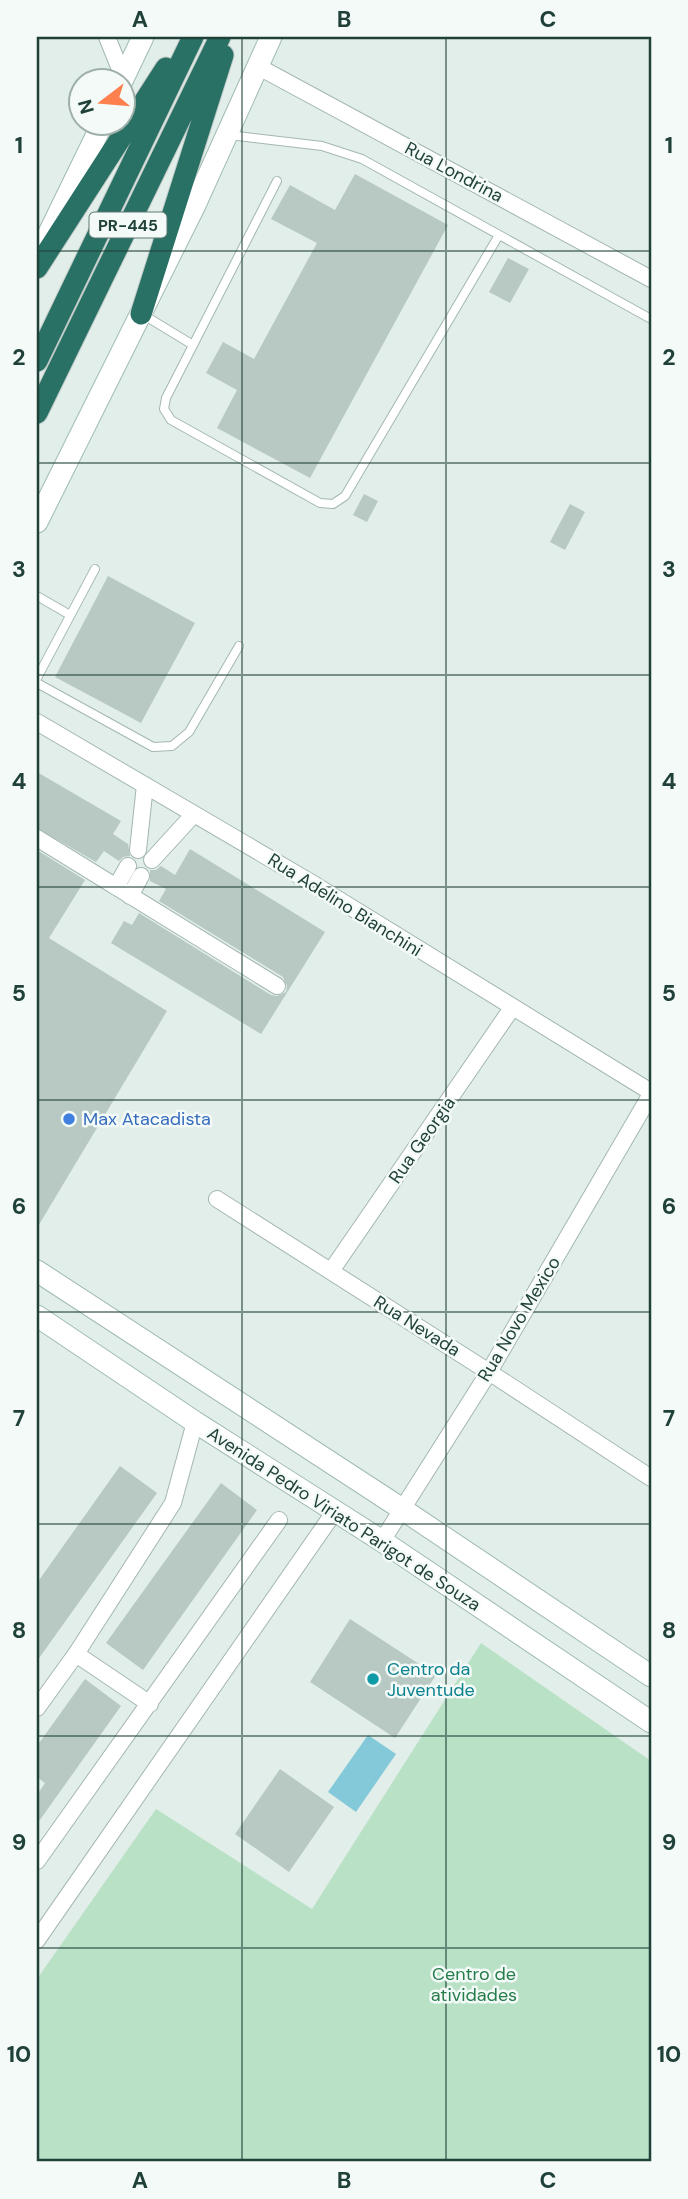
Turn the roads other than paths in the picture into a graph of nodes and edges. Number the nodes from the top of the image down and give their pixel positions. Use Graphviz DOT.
graph roads {
  1 [pos="107,37"];
  2 [pos="143,37"];
  3 [pos="186,37"];
  4 [pos="193,37"];
  5 [pos="220,37"];
  6 [pos="228,37"];
  7 [pos="271,37"];
  8 [pos="118,66"];
  9 [pos="130,66"];
  10 [pos="257,66"];
  11 [pos="227,134"];
  12 [pos="96,136"];
  13 [pos="277,181"];
  14 [pos="499,235"];
  15 [pos="37,258"];
  16 [pos="37,268"];
  17 [pos="651,279"];
  18 [pos="141,314"];
  19 [pos="651,319"];
  20 [pos="193,345"];
  21 [pos="37,361"];
  22 [pos="37,413"];
  23 [pos="37,522"];
  24 [pos="94,569"];
  25 [pos="37,596"];
  26 [pos="70,615"];
  27 [pos="239,646"];
  28 [pos="37,680"];
  29 [pos="37,722"];
  30 [pos="145,785"];
  31 [pos="194,814"];
  32 [pos="37,838"];
  33 [pos="138,850"];
  34 [pos="152,860"];
  35 [pos="116,887"];
  36 [pos="130,896"];
  37 [pos="277,986"];
  38 [pos="512,1008"];
  39 [pos="651,1093"];
  40 [pos="217,1199"];
  41 [pos="37,1271"];
  42 [pos="331,1271"];
  43 [pos="37,1316"];
  44 [pos="489,1372"];
  45 [pos="195,1422"];
  46 [pos="651,1478"];
  47 [pos="402,1509"];
  48 [pos="335,1511"];
  49 [pos="279,1520"];
  50 [pos="382,1541"];
  51 [pos="76,1654"];
  52 [pos="651,1676"];
  53 [pos="149,1704"];
  54 [pos="37,1708"];
  55 [pos="651,1722"];
  56 [pos="37,1861"];
  57 [pos="37,1940"];
  1 -- 8 [label="street"];
  2 -- 9 [label="street"];
  3 -- 16 [label="highway"];
  4 -- 21 [label="highway, PR-445"];
  5 -- 22 [label="highway, PR-445"];
  6 -- 18 [label="highway"];
  7 -- 10 [label="street"];
  10 -- 11 [label="street"];
  10 -- 17 [label="street, Rua Londrina"];
  11 -- 14 [label="lane"];
  11 -- 18 [label="street"];
  12 -- 15 [label="street"];
  13 -- 20 [label="lane"];
  14 -- 19 [label="lane"];
  14 -- 20 [label="lane"];
  18 -- 20 [label="lane"];
  18 -- 23 [label="street"];
  24 -- 26 [label="lane"];
  25 -- 26 [label="lane"];
  26 -- 28 [label="lane"];
  27 -- 28 [label="lane"];
  29 -- 30 [label="street, Rua Adelino Bianchini"];
  30 -- 31 [label="street, Rua Adelino Bianchini"];
  30 -- 33 [label="street"];
  31 -- 34 [label="street"];
  31 -- 38 [label="street, Rua Adelino Bianchini"];
  32 -- 35 [label="street"];
  35 -- 36 [label="street"];
  35 -- 36 [label="street"];
  36 -- 37 [label="street"];
  38 -- 39 [label="street, Rua Adelino Bianchini"];
  38 -- 42 [label="street, Rua Georgia"];
  39 -- 44 [label="street, Rua Novo Mexico"];
  40 -- 42 [label="street, Rua Nevada"];
  41 -- 47 [label="street"];
  42 -- 44 [label="street, Rua Nevada"];
  43 -- 45 [label="street, Avenida Pedro Viriato Parigot de Souza"];
  44 -- 46 [label="street, Rua Nevada"];
  44 -- 47 [label="street, Rua Novo Mexico"];
  45 -- 48 [label="street, Avenida Pedro Viriato Parigot de Souza"];
  45 -- 51 [label="street"];
  47 -- 50 [label="street, Rua Novo Mexico"];
  47 -- 52 [label="street"];
  48 -- 50 [label="street, Avenida Pedro Viriato Parigot de Souza"];
  48 -- 57 [label="street"];
  49 -- 53 [label="street"];
  50 -- 55 [label="street, Avenida Pedro Viriato Parigot de Souza"];
  51 -- 53 [label="street"];
  51 -- 54 [label="street"];
  53 -- 56 [label="street"];
}
